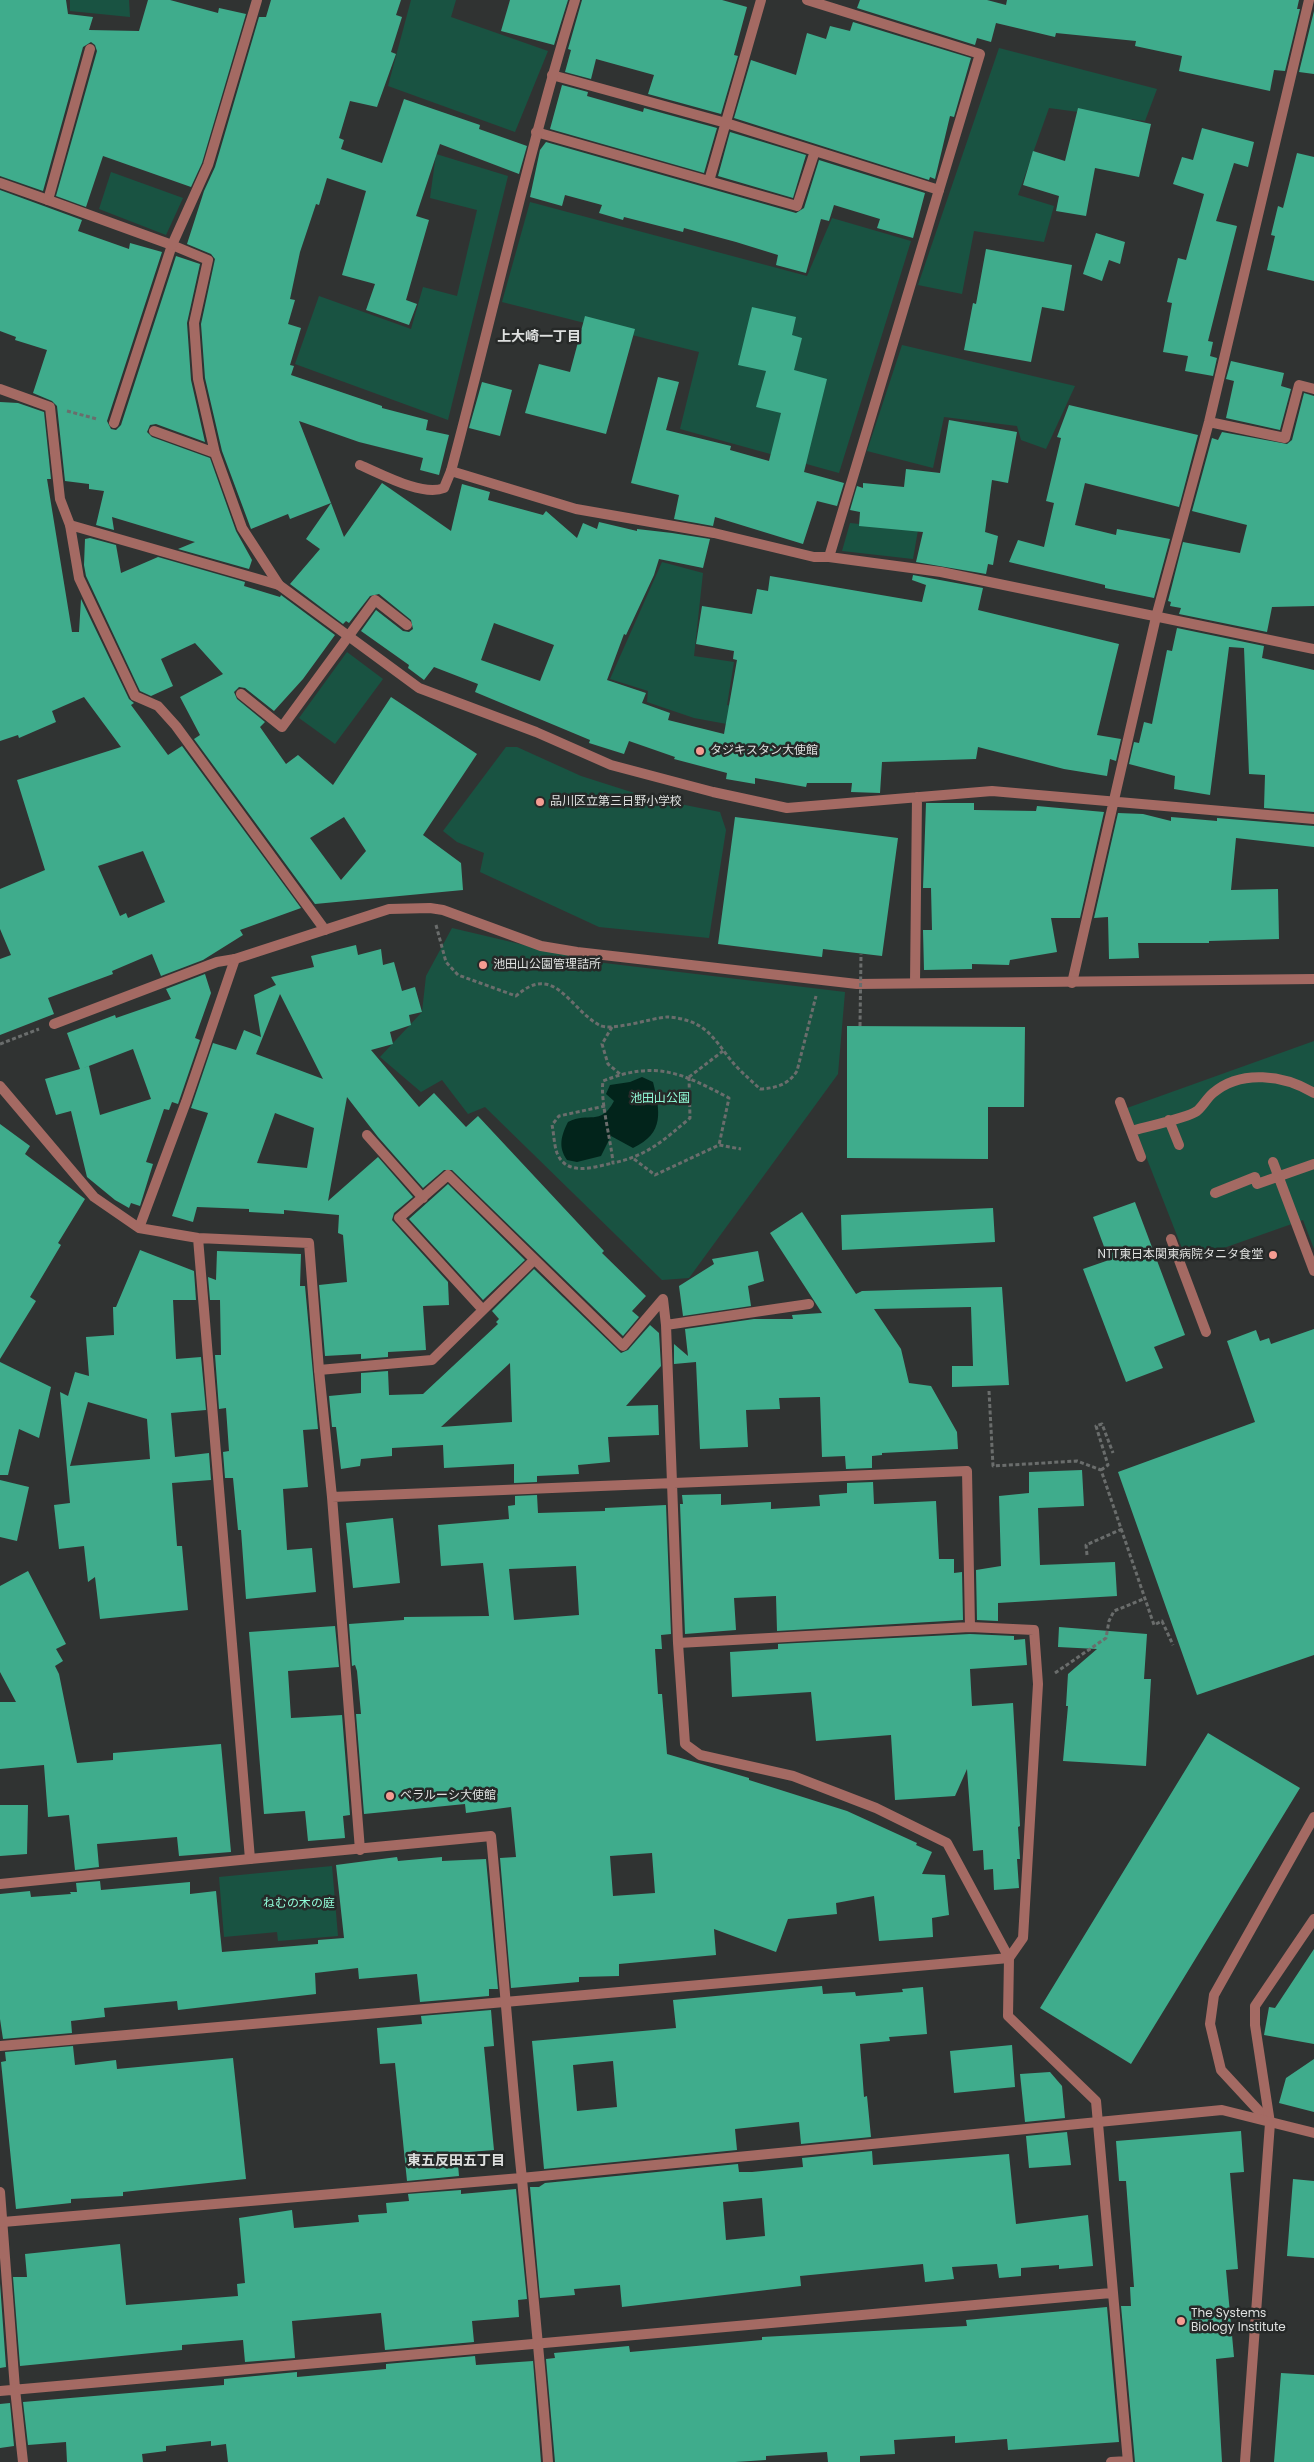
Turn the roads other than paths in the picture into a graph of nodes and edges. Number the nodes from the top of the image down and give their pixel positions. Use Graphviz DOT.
graph roads {
  1 [pos="257,0"];
  2 [pos="575,0"];
  3 [pos="762,0"];
  4 [pos="807,0"];
  5 [pos="1309,0"];
  6 [pos="90,49"];
  7 [pos="552,75"];
  8 [pos="726,123"];
  9 [pos="536,132"];
  10 [pos="815,151"];
  11 [pos="709,181"];
  12 [pos="0,183"];
  13 [pos="939,190"];
  14 [pos="48,200"];
  15 [pos="172,245"];
  16 [pos="1314,388"];
  17 [pos="0,389"];
  18 [pos="1208,422"];
  19 [pos="114,423"];
  20 [pos="154,431"];
  21 [pos="216,453"];
  22 [pos="360,465"];
  23 [pos="451,471"];
  24 [pos="70,525"];
  25 [pos="829,557"];
  26 [pos="279,585"];
  27 [pos="1156,617"];
  28 [pos="407,625"];
  29 [pos="349,636"];
  30 [pos="1314,649"];
  31 [pos="241,694"];
  32 [pos="917,797"];
  33 [pos="1114,800"];
  34 [pos="1314,819"];
  35 [pos="325,930"];
  36 [pos="236,959"];
  37 [pos="1314,979"];
  38 [pos="915,983"];
  39 [pos="1072,983"];
  40 [pos="54,1024"];
  41 [pos="0,1086"];
  42 [pos="1314,1093"];
  43 [pos="1120,1102"];
  44 [pos="1169,1120"];
  45 [pos="1131,1131"];
  46 [pos="367,1135"];
  47 [pos="1179,1145"];
  48 [pos="1141,1157"];
  49 [pos="1273,1162"];
  50 [pos="1314,1164"];
  51 [pos="1279,1176"];
  52 [pos="1214,1192"];
  53 [pos="422,1198"];
  54 [pos="139,1228"];
  55 [pos="198,1238"];
  56 [pos="1172,1239"];
  57 [pos="534,1260"];
  58 [pos="1314,1271"];
  59 [pos="809,1304"];
  60 [pos="483,1310"];
  61 [pos="666,1325"];
  62 [pos="1206,1332"];
  63 [pos="319,1370"];
  64 [pos="672,1483"];
  65 [pos="332,1497"];
  66 [pos="970,1628"];
  67 [pos="678,1643"];
  68 [pos="1314,1817"];
  69 [pos="360,1850"];
  70 [pos="250,1860"];
  71 [pos="0,1884"];
  72 [pos="1314,1920"];
  73 [pos="1010,1958"];
  74 [pos="507,2002"];
  75 [pos="0,2046"];
  76 [pos="1099,2123"];
  77 [pos="1270,2123"];
  78 [pos="1314,2133"];
  79 [pos="521,2178"];
  80 [pos="0,2192"];
  81 [pos="3,2222"];
  82 [pos="2,2253"];
  83 [pos="1111,2293"];
  84 [pos="539,2342"];
  85 [pos="15,2389"];
  86 [pos="0,2391"];
  87 [pos="1128,2461"];
  88 [pos="23,2462"];
  89 [pos="548,2462"];
  90 [pos="1111,2462"];
  91 [pos="1245,2462"];
  1 -- 15 [label="street"];
  2 -- 7 [label="street"];
  3 -- 8 [label="street"];
  4 -- 13 [label="street"];
  5 -- 18 [label="street"];
  6 -- 14 [label="street"];
  7 -- 8 [label="street"];
  7 -- 9 [label="street"];
  8 -- 10 [label="street"];
  8 -- 11 [label="street"];
  9 -- 11 [label="street"];
  9 -- 23 [label="street"];
  10 -- 11 [label="street"];
  10 -- 13 [label="street"];
  12 -- 14 [label="street"];
  13 -- 25 [label="street"];
  14 -- 15 [label="street"];
  15 -- 19 [label="street"];
  15 -- 21 [label="street"];
  16 -- 18 [label="street"];
  17 -- 24 [label="street"];
  18 -- 27 [label="street"];
  20 -- 21 [label="street"];
  21 -- 26 [label="street"];
  22 -- 23 [label="street"];
  23 -- 25 [label="street"];
  24 -- 26 [label="street"];
  24 -- 35 [label="street"];
  25 -- 27 [label="street"];
  26 -- 29 [label="street"];
  27 -- 30 [label="street"];
  27 -- 33 [label="street"];
  28 -- 29 [label="street"];
  29 -- 31 [label="street"];
  29 -- 32 [label="street"];
  32 -- 33 [label="street"];
  32 -- 38 [label="street"];
  33 -- 34 [label="street"];
  33 -- 39 [label="street"];
  35 -- 36 [label="street"];
  35 -- 38 [label="street"];
  36 -- 40 [label="street"];
  36 -- 54 [label="street"];
  37 -- 39 [label="street"];
  38 -- 39 [label="street"];
  41 -- 54 [label="street"];
  42 -- 44 [label="street"];
  43 -- 45 [label="street"];
  44 -- 45 [label="street"];
  44 -- 47 [label="street"];
  45 -- 48 [label="street"];
  46 -- 53 [label="street"];
  49 -- 51 [label="street"];
  50 -- 51 [label="street"];
  51 -- 52 [label="street"];
  51 -- 58 [label="street"];
  53 -- 57 [label="street"];
  53 -- 60 [label="street"];
  54 -- 55 [label="street"];
  55 -- 63 [label="street"];
  55 -- 70 [label="street"];
  56 -- 62 [label="street"];
  57 -- 60 [label="street"];
  57 -- 61 [label="street"];
  59 -- 61 [label="street"];
  60 -- 63 [label="street"];
  61 -- 64 [label="street"];
  63 -- 65 [label="street"];
  64 -- 65 [label="street"];
  64 -- 66 [label="street"];
  64 -- 67 [label="street"];
  65 -- 69 [label="street"];
  66 -- 67 [label="street"];
  66 -- 73 [label="street"];
  67 -- 73 [label="street"];
  68 -- 77 [label="street"];
  69 -- 70 [label="street"];
  69 -- 74 [label="street"];
  70 -- 71 [label="street"];
  72 -- 77 [label="street"];
  73 -- 74 [label="street"];
  73 -- 76 [label="street"];
  74 -- 75 [label="street"];
  74 -- 79 [label="street"];
  76 -- 77 [label="street"];
  76 -- 79 [label="street"];
  76 -- 83 [label="street"];
  77 -- 78 [label="street"];
  77 -- 91 [label="street"];
  79 -- 81 [label="street"];
  79 -- 84 [label="street"];
  80 -- 81 [label="street"];
  81 -- 82 [label="street"];
  82 -- 85 [label="street"];
  83 -- 84 [label="street"];
  83 -- 87 [label="street"];
  84 -- 85 [label="street"];
  84 -- 89 [label="street"];
  85 -- 86 [label="street"];
  85 -- 88 [label="street"];
  87 -- 90 [label="street"];
}
